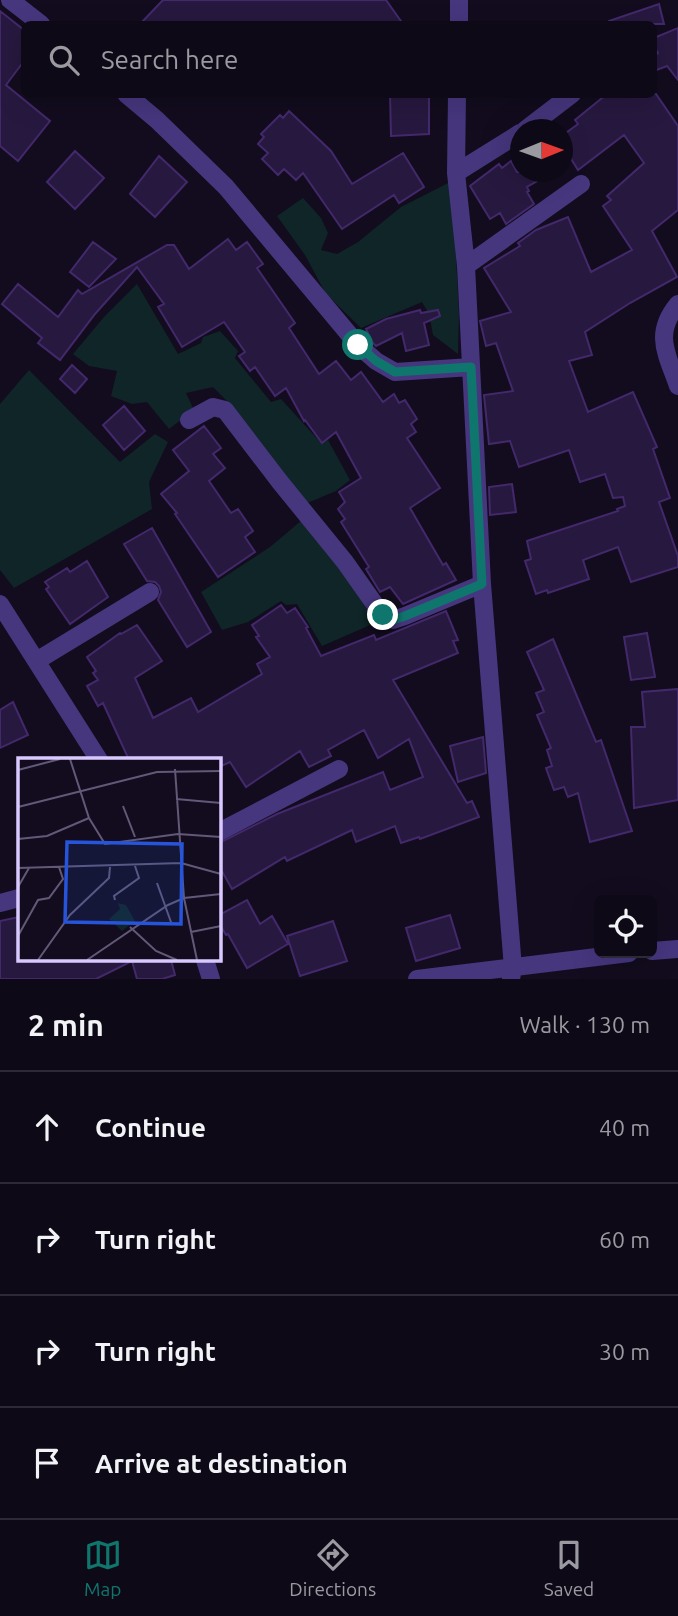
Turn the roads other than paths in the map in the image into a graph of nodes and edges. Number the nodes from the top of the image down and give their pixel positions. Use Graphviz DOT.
graph roads {
  1 [pos="10,0"];
  2 [pos="459,0"];
  3 [pos="37,21"];
  4 [pos="458,21"];
  5 [pos="131,98"];
  6 [pos="457,98"];
  7 [pos="567,98"];
  8 [pos="539,119"];
  9 [pos="510,139"];
  10 [pos="456,173"];
  11 [pos="582,184"];
  12 [pos="466,266"];
  13 [pos="678,304"];
  14 [pos="471,367"];
  15 [pos="678,386"];
  16 [pos="189,420"];
  17 [pos="482,584"];
  18 [pos="150,592"];
  19 [pos="0,604"];
  20 [pos="38,660"];
  21 [pos="98,758"];
  22 [pos="339,769"];
  23 [pos="220,831"];
  24 [pos="18,898"];
  25 [pos="0,903"];
  26 [pos="678,949"];
  27 [pos="657,951"];
  28 [pos="601,958"];
  29 [pos="206,962"];
  30 [pos="512,974"];
  31 [pos="211,979"];
  32 [pos="417,979"];
  1 -- 3 [label="street"];
  2 -- 4 [label="street"];
  5 -- 14 [label="street"];
  6 -- 10 [label="street"];
  7 -- 8 [label="street"];
  9 -- 10 [label="street"];
  10 -- 12 [label="street"];
  11 -- 12 [label="street"];
  12 -- 14 [label="street"];
  13 -- 15 [label="street"];
  14 -- 17 [label="street"];
  16 -- 17 [label="street"];
  17 -- 30 [label="street"];
  18 -- 20 [label="street"];
  19 -- 20 [label="street"];
  20 -- 21 [label="street"];
  22 -- 23 [label="street"];
  24 -- 25 [label="street"];
  26 -- 27 [label="street"];
  28 -- 30 [label="street"];
  29 -- 31 [label="street"];
  30 -- 32 [label="street"];
}
